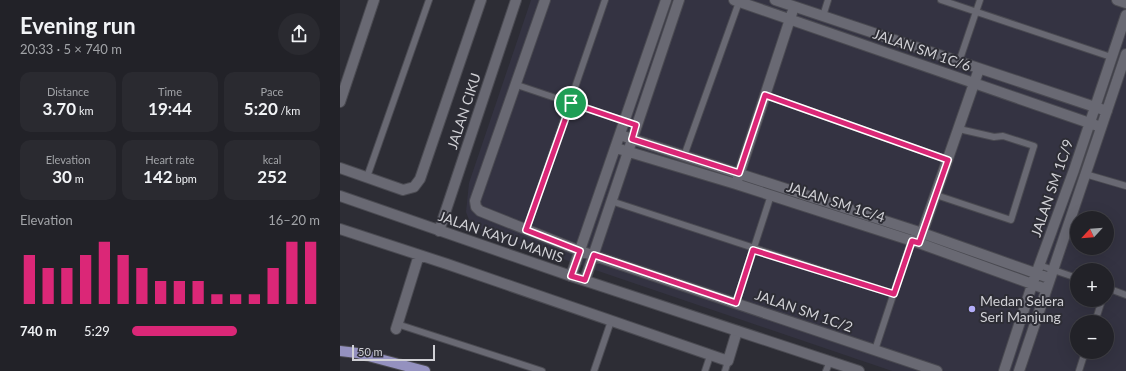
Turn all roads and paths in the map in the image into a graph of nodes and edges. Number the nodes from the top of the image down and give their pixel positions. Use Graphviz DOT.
graph roads {
  1 [pos="374,0"];
  2 [pos="429,0"];
  3 [pos="482,0"];
  4 [pos="516,0"];
  5 [pos="545,0"];
  6 [pos="605,0"];
  7 [pos="666,0"];
  8 [pos="679,0"];
  9 [pos="775,0"];
  10 [pos="828,0"];
  11 [pos="941,0"];
  12 [pos="980,0"];
  13 [pos="1117,0"];
  14 [pos="736,1"];
  15 [pos="1126,3"];
  16 [pos="794,6"];
  17 [pos="976,12"];
  18 [pos="1126,15"];
  19 [pos="823,16"];
  20 [pos="790,19"];
  21 [pos="1126,54"];
  22 [pos="1111,57"];
  23 [pos="959,62"];
  24 [pos="979,69"];
  25 [pos="974,84"];
  26 [pos="517,85"];
  27 [pos="765,95"];
  28 [pos="340,102"];
  29 [pos="571,103"];
  30 [pos="1094,106"];
  31 [pos="1107,111"];
  32 [pos="625,121"];
  33 [pos="1089,122"];
  34 [pos="636,125"];
  35 [pos="1101,127"];
  36 [pos="959,129"];
  37 [pos="620,135"];
  38 [pos="632,139"];
  39 [pos="616,148"];
  40 [pos="628,151"];
  41 [pos="684,156"];
  42 [pos="948,160"];
  43 [pos="340,168"];
  44 [pos="739,173"];
  45 [pos="1085,174"];
  46 [pos="367,177"];
  47 [pos="736,184"];
  48 [pos="1126,186"];
  49 [pos="771,195"];
  50 [pos="936,195"];
  51 [pos="340,196"];
  52 [pos="611,202"];
  53 [pos="340,229"];
  54 [pos="526,230"];
  55 [pos="439,231"];
  56 [pos="918,232"];
  57 [pos="915,242"];
  58 [pos="753,250"];
  59 [pos="580,251"];
  60 [pos="419,255"];
  61 [pos="594,255"];
  62 [pos="1038,269"];
  63 [pos="1051,274"];
  64 [pos="571,276"];
  65 [pos="1070,277"];
  66 [pos="585,280"];
  67 [pos="1032,285"];
  68 [pos="1046,289"];
  69 [pos="1114,290"];
  70 [pos="894,294"];
  71 [pos="1126,294"];
  72 [pos="736,303"];
  73 [pos="611,320"];
  74 [pos="396,327"];
  75 [pos="737,331"];
  76 [pos="875,350"];
  77 [pos="340,351"];
  78 [pos="710,356"];
  79 [pos="1083,359"];
  80 [pos="726,366"];
  81 [pos="828,366"];
  82 [pos="425,371"];
  83 [pos="542,371"];
  84 [pos="594,371"];
  85 [pos="705,371"];
  86 [pos="859,371"];
  87 [pos="937,371"];
  88 [pos="1004,371"];
  89 [pos="1019,371"];
  90 [pos="1079,371"];
  1 -- 28 [label="street"];
  2 -- 46 [label="lane"];
  3 -- 46 [label="street"];
  4 -- 55 [label="street, JALAN CIKU"];
  5 -- 26 [label="street, JALAN SM 1C/2"];
  6 -- 29 [label="lane"];
  7 -- 32 [label="street"];
  8 -- 34 [label="street"];
  9 -- 16 [label="street, JALAN SM 1C/6"];
  10 -- 19 [label="lane"];
  11 -- 17 [label="lane"];
  12 -- 17 [label="lane"];
  13 -- 15 [label="street"];
  14 -- 20 [label="street, JALAN SM 1C/6"];
  14 -- 41 [label="lane"];
  16 -- 19 [label="street, JALAN SM 1C/6"];
  16 -- 20 [label="street"];
  17 -- 22 [label="lane"];
  17 -- 23 [label="lane"];
  18 -- 22 [label="street, JALAN SM 1C/9"];
  19 -- 23 [label="street, JALAN SM 1C/6"];
  20 -- 25 [label="street, JALAN SM 1C/6"];
  20 -- 27 [label="street"];
  21 -- 31 [label="street, JALAN SM 1C/9"];
  22 -- 30 [label="street, JALAN SM 1C/9"];
  23 -- 24 [label="street, JALAN SM 1C/6"];
  24 -- 25 [label="street"];
  24 -- 30 [label="street, JALAN SM 1C/6"];
  25 -- 33 [label="street, JALAN SM 1C/6"];
  25 -- 36 [label="street"];
  26 -- 29 [label="lane"];
  26 -- 54 [label="street, JALAN SM 1C/2"];
  27 -- 42 [label="lane"];
  27 -- 44 [label="street"];
  29 -- 32 [label="lane"];
  29 -- 54 [label="lane"];
  30 -- 31 [label="street, JALAN SM 1C/6"];
  30 -- 33 [label="street, JALAN SM 1C/9"];
  31 -- 35 [label="street, JALAN SM 1C/9"];
  32 -- 34 [label="lane"];
  32 -- 37 [label="street"];
  33 -- 35 [label="street, JALAN SM 1C/6"];
  33 -- 62 [label="street, JALAN SM 1C/9"];
  34 -- 38 [label="street"];
  35 -- 45 [label="street, JALAN SM 1C/9"];
  36 -- 42 [label="street"];
  36 -- 50 [label="lane"];
  37 -- 38 [label="street, JALAN SM 1C/4"];
  37 -- 39 [label="street"];
  38 -- 40 [label="street"];
  38 -- 41 [label="street, JALAN SM 1C/4"];
  39 -- 40 [label="street, JALAN SM 1C/4"];
  39 -- 59 [label="street"];
  40 -- 47 [label="street, JALAN SM 1C/4"];
  40 -- 52 [label="street"];
  41 -- 44 [label="street, JALAN SM 1C/4"];
  42 -- 50 [label="street"];
  43 -- 46 [label="street"];
  44 -- 47 [label="street"];
  44 -- 56 [label="street, JALAN SM 1C/4"];
  45 -- 48 [label="lane"];
  45 -- 63 [label="street, JALAN SM 1C/9"];
  47 -- 49 [label="street, JALAN SM 1C/4"];
  49 -- 57 [label="street, JALAN SM 1C/4"];
  49 -- 58 [label="lane"];
  50 -- 56 [label="street"];
  51 -- 55 [label="street, JALAN KAYU MANIS"];
  52 -- 58 [label="lane"];
  52 -- 61 [label="street"];
  53 -- 60 [label="street"];
  54 -- 59 [label="street, JALAN SM 1C/2"];
  55 -- 64 [label="street, JALAN KAYU MANIS"];
  56 -- 57 [label="street"];
  56 -- 62 [label="street, JALAN SM 1C/4"];
  57 -- 67 [label="street, JALAN SM 1C/4"];
  57 -- 70 [label="lane"];
  58 -- 70 [label="lane"];
  58 -- 72 [label="lane"];
  59 -- 61 [label="street, JALAN SM 1C/2"];
  59 -- 64 [label="street"];
  60 -- 73 [label="street"];
  60 -- 74 [label="street"];
  61 -- 66 [label="street"];
  61 -- 72 [label="street, JALAN SM 1C/2"];
  62 -- 63 [label="street, JALAN SM 1C/4"];
  62 -- 67 [label="street, JALAN SM 1C/9"];
  63 -- 65 [label="lane"];
  63 -- 68 [label="street, JALAN SM 1C/9"];
  64 -- 66 [label="street, JALAN KAYU MANIS"];
  66 -- 75 [label="street, JALAN KAYU MANIS"];
  67 -- 68 [label="street, JALAN SM 1C/4"];
  67 -- 88 [label="street, JALAN SM 1C/9"];
  68 -- 89 [label="street, JALAN SM 1C/9"];
  69 -- 71 [label="lane"];
  70 -- 76 [label="lane"];
  72 -- 76 [label="street, JALAN SM 1C/2"];
  73 -- 78 [label="street"];
  73 -- 84 [label="lane"];
  74 -- 83 [label="lane"];
  75 -- 80 [label="street"];
  75 -- 81 [label="street, JALAN KAYU MANIS"];
  76 -- 87 [label="street, JALAN SM 1C/2"];
  77 -- 82 [label="main road"];
  78 -- 80 [label="street"];
  78 -- 85 [label="lane"];
  79 -- 90 [label="lane"];
  81 -- 86 [label="street, JALAN KAYU MANIS"];
}
